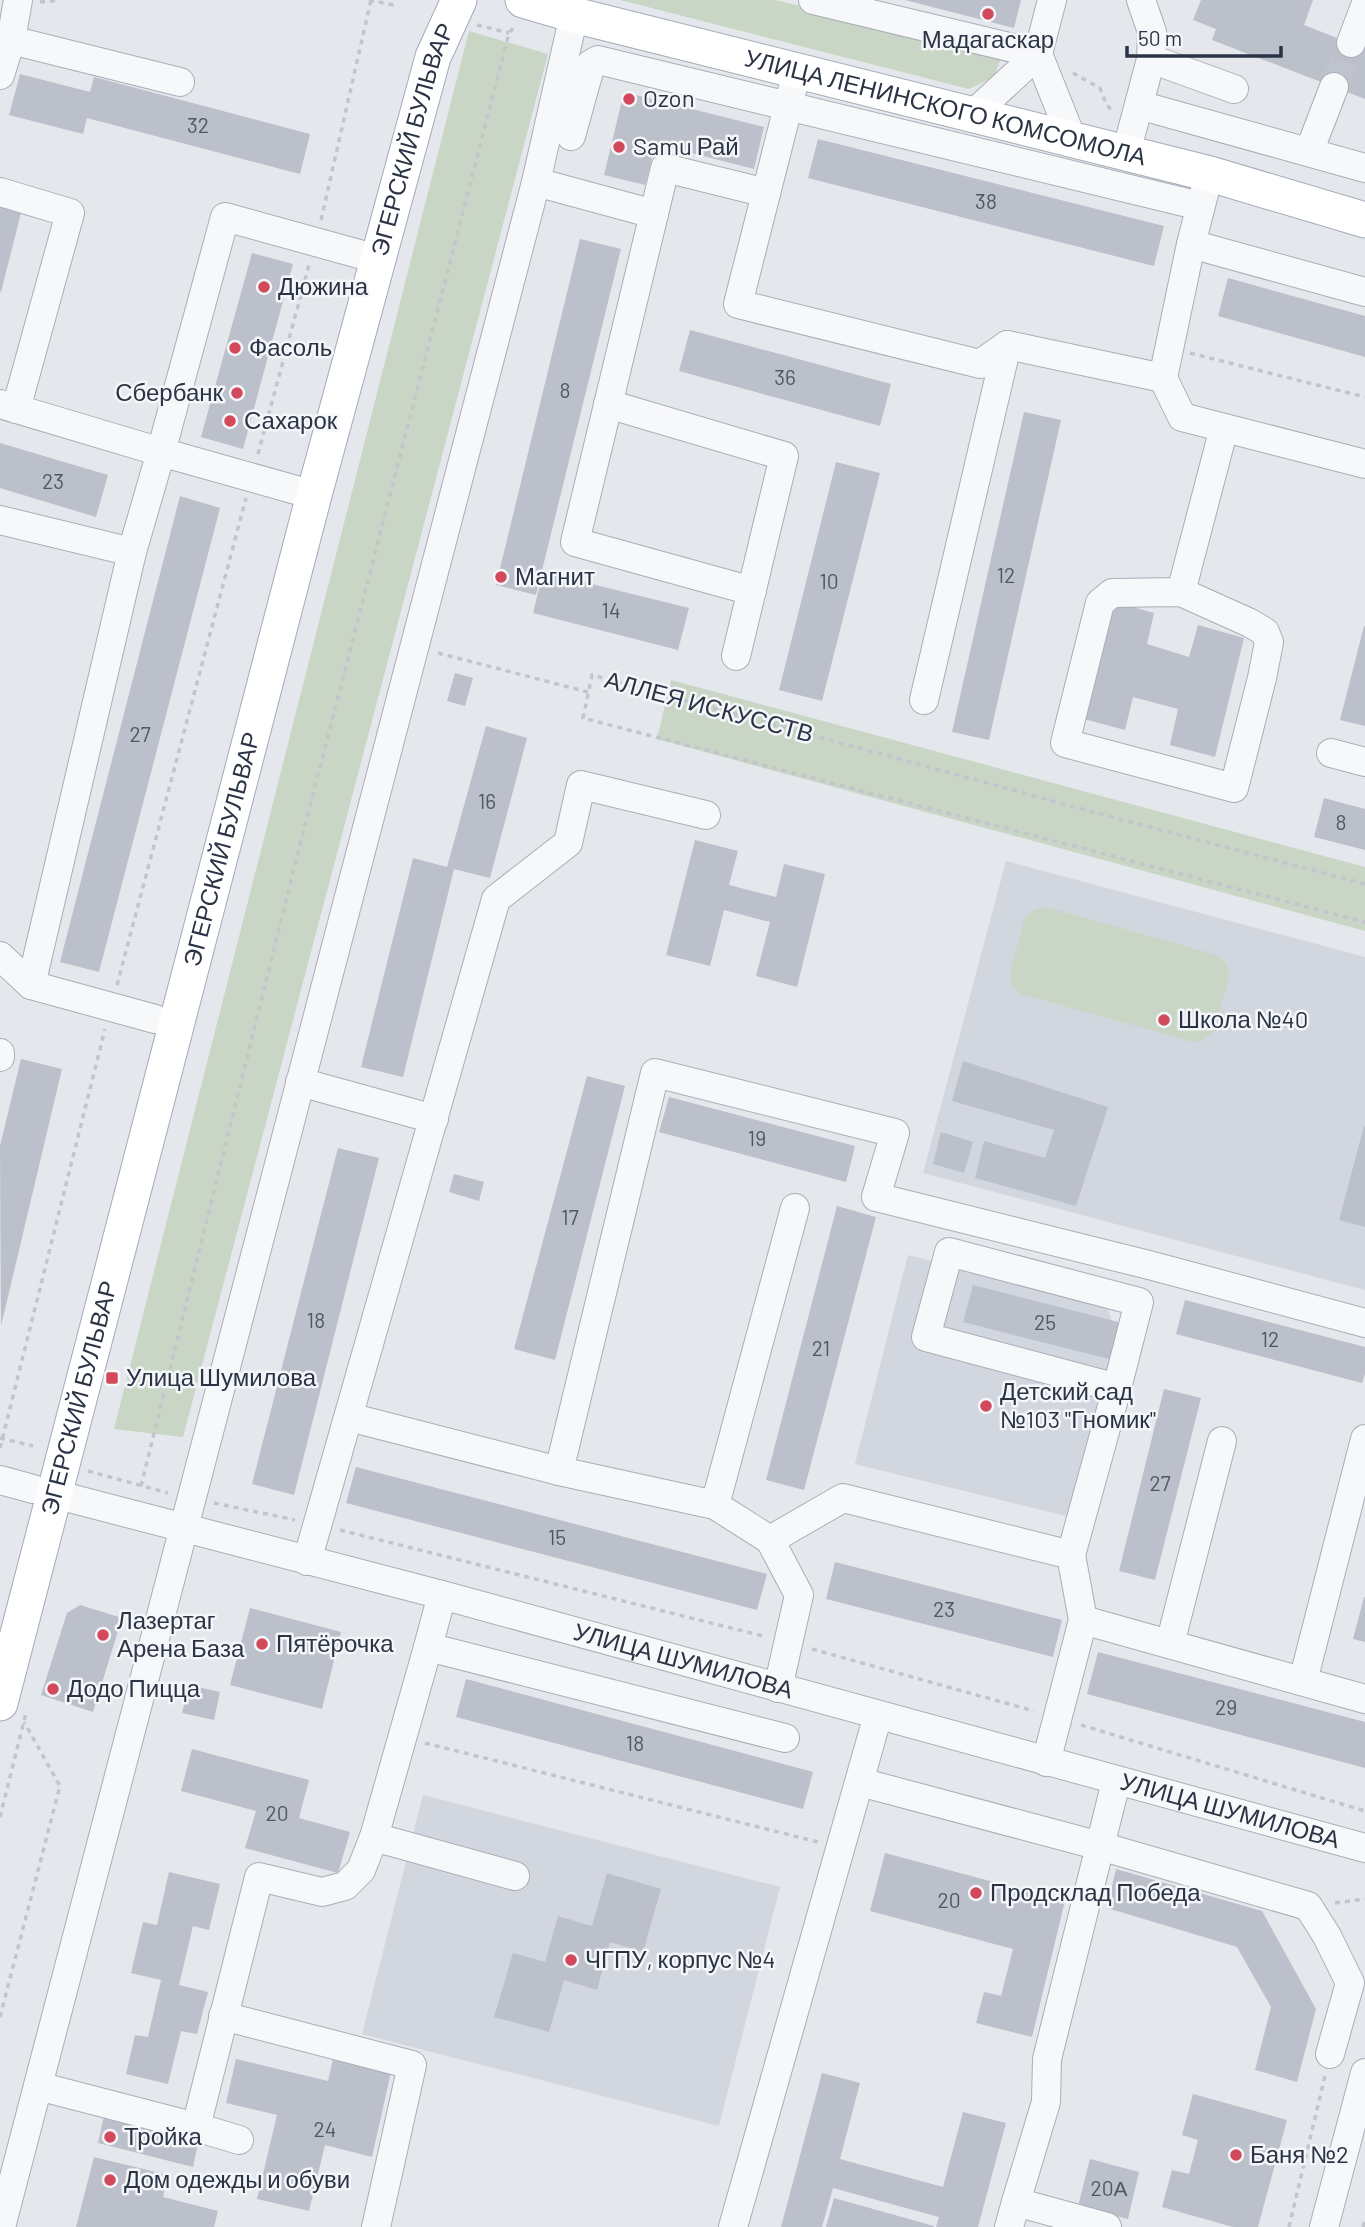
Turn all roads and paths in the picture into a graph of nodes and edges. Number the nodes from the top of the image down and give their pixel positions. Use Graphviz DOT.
graph roads {
  1 [pos="19,0"];
  2 [pos="370,0"];
  3 [pos="432,0"];
  4 [pos="813,0"];
  5 [pos="1052,0"];
  6 [pos="1141,0"];
  7 [pos="398,6"];
  8 [pos="1365,6"];
  9 [pos="464,12"];
  10 [pos="521,12"];
  11 [pos="575,15"];
  12 [pos="509,33"];
  13 [pos="12,40"];
  14 [pos="1351,43"];
  15 [pos="1038,54"];
  16 [pos="1151,59"];
  17 [pos="798,71"];
  18 [pos="0,75"];
  19 [pos="180,82"];
  20 [pos="1334,87"];
  21 [pos="1234,89"];
  22 [pos="788,104"];
  23 [pos="972,115"];
  24 [pos="1133,128"];
  25 [pos="571,136"];
  26 [pos="1072,139"];
  27 [pos="1309,152"];
  28 [pos="1365,168"];
  29 [pos="536,182"];
  30 [pos="1205,190"];
  31 [pos="0,192"];
  32 [pos="766,193"];
  33 [pos="654,214"];
  34 [pos="1365,220"];
  35 [pos="316,242"];
  36 [pos="1191,244"];
  37 [pos="359,254"];
  38 [pos="1365,292"];
  39 [pos="1007,345"];
  40 [pos="1170,348"];
  41 [pos="1163,378"];
  42 [pos="1365,397"];
  43 [pos="608,404"];
  44 [pos="8,406"];
  45 [pos="1224,428"];
  46 [pos="161,452"];
  47 [pos="1365,464"];
  48 [pos="252,478"];
  49 [pos="305,493"];
  50 [pos="0,520"];
  51 [pos="132,552"];
  52 [pos="752,591"];
  53 [pos="1181,592"];
  54 [pos="414,647"];
  55 [pos="736,656"];
  56 [pos="588,692"];
  57 [pos="924,699"];
  58 [pos="1331,753"];
  59 [pos="1365,762"];
  60 [pos="706,815"];
  61 [pos="1365,884"];
  62 [pos="1365,922"];
  63 [pos="0,956"];
  64 [pos="32,985"];
  65 [pos="110,1007"];
  66 [pos="165,1022"];
  67 [pos="300,1082"];
  68 [pos="434,1119"];
  69 [pos="795,1208"];
  70 [pos="1149,1265"];
  71 [pos="1139,1302"];
  72 [pos="1365,1324"];
  73 [pos="1117,1388"];
  74 [pos="349,1417"];
  75 [pos="2,1438"];
  76 [pos="1365,1439"];
  77 [pos="1222,1441"];
  78 [pos="33,1446"];
  79 [pos="0,1448"];
  80 [pos="82,1465"];
  81 [pos="559,1471"];
  82 [pos="141,1486"];
  83 [pos="29,1488"];
  84 [pos="191,1498"];
  85 [pos="715,1505"];
  86 [pos="318,1524"];
  87 [pos="182,1528"];
  88 [pos="770,1540"];
  89 [pos="1072,1555"];
  90 [pos="307,1561"];
  91 [pos="442,1595"];
  92 [pos="0,1613"];
  93 [pos="1083,1620"];
  94 [pos="788,1642"];
  95 [pos="1170,1644"];
  96 [pos="428,1647"];
  97 [pos="1303,1681"];
  98 [pos="778,1688"];
  99 [pos="1365,1699"];
  100 [pos="0,1703"];
  101 [pos="878,1715"];
  102 [pos="1058,1717"];
  103 [pos="402,1737"];
  104 [pos="785,1738"];
  105 [pos="1046,1762"];
  106 [pos="860,1782"];
  107 [pos="1116,1782"];
  108 [pos="1365,1811"];
  109 [pos="0,1816"];
  110 [pos="374,1837"];
  111 [pos="1100,1846"];
  112 [pos="841,1848"];
  113 [pos="1365,1848"];
  114 [pos="515,1876"];
  115 [pos="0,2017"];
  116 [pos="223,2017"];
  117 [pos="1330,2054"];
  118 [pos="1365,2073"];
  119 [pos="38,2086"];
  120 [pos="196,2127"];
  121 [pos="239,2140"];
  122 [pos="1013,2215"];
  123 [pos="1365,2219"];
  124 [pos="1,2227"];
  125 [pos="376,2227"];
  126 [pos="733,2227"];
  127 [pos="1107,2227"];
  128 [pos="1289,2227"];
  129 [pos="1324,2227"];
  130 [pos="1363,2227"];
  1 -- 13 [label="street"];
  2 -- 7 [label="path"];
  2 -- 35 [label="path"];
  3 -- 37 [label="main road, ЭГЕРСКИЙ БУЛЬВАР"];
  4 -- 15 [label="street"];
  5 -- 15 [label="street"];
  6 -- 16 [label="street"];
  8 -- 14 [label="street"];
  9 -- 12 [label="path"];
  9 -- 49 [label="main road, ЭГЕРСКИЙ БУЛЬВАР"];
  10 -- 11 [label="main road, УЛИЦА ЛЕНИНСКОГО КОМСОМОЛА"];
  10 -- 12 [label="path"];
  11 -- 17 [label="main road, УЛИЦА ЛЕНИНСКОГО КОМСОМОЛА"];
  11 -- 29 [label="street"];
  12 -- 82 [label="path"];
  13 -- 18 [label="street"];
  13 -- 19 [label="street"];
  15 -- 23 [label="street"];
  15 -- 24 [label="path"];
  15 -- 26 [label="street"];
  16 -- 21 [label="street"];
  16 -- 24 [label="street"];
  17 -- 22 [label="street"];
  17 -- 23 [label="main road, УЛИЦА ЛЕНИНСКОГО КОМСОМОЛА"];
  20 -- 27 [label="street"];
  22 -- 25 [label="street"];
  22 -- 30 [label="street"];
  22 -- 32 [label="street"];
  23 -- 26 [label="main road, УЛИЦА ЛЕНИНСКОГО КОМСОМОЛА"];
  24 -- 26 [label="main road, УЛИЦА ЛЕНИНСКОГО КОМСОМОЛА"];
  24 -- 27 [label="street"];
  24 -- 30 [label="main road, УЛИЦА ЛЕНИНСКОГО КОМСОМОЛА"];
  27 -- 28 [label="street"];
  29 -- 33 [label="street"];
  29 -- 54 [label="street"];
  30 -- 34 [label="main road, УЛИЦА ЛЕНИНСКОГО КОМСОМОЛА"];
  30 -- 36 [label="street"];
  31 -- 44 [label="street"];
  32 -- 33 [label="street"];
  32 -- 39 [label="street"];
  33 -- 43 [label="street"];
  35 -- 37 [label="street"];
  35 -- 46 [label="street"];
  35 -- 48 [label="path"];
  36 -- 38 [label="street"];
  36 -- 40 [label="street"];
  37 -- 49 [label="main road, ЭГЕРСКИЙ БУЛЬВАР"];
  39 -- 41 [label="street"];
  39 -- 57 [label="street"];
  40 -- 41 [label="street"];
  40 -- 42 [label="path"];
  41 -- 45 [label="street"];
  43 -- 52 [label="street"];
  43 -- 52 [label="street"];
  44 -- 46 [label="street"];
  45 -- 47 [label="street"];
  45 -- 53 [label="street"];
  46 -- 48 [label="street"];
  46 -- 51 [label="street"];
  48 -- 49 [label="street"];
  48 -- 65 [label="path"];
  49 -- 66 [label="main road, ЭГЕРСКИЙ БУЛЬВАР"];
  50 -- 51 [label="street"];
  51 -- 64 [label="street"];
  52 -- 55 [label="street"];
  53 -- 53 [label="street"];
  54 -- 56 [label="path"];
  54 -- 67 [label="street"];
  56 -- 61 [label="path, АЛЛЕЯ ИСКУССТВ"];
  56 -- 62 [label="path, АЛЛЕЯ ИСКУССТВ"];
  58 -- 59 [label="street"];
  60 -- 68 [label="street"];
  63 -- 64 [label="street"];
  64 -- 65 [label="street"];
  65 -- 66 [label="street"];
  65 -- 75 [label="path"];
  66 -- 83 [label="main road, ЭГЕРСКИЙ БУЛЬВАР"];
  67 -- 68 [label="street"];
  67 -- 84 [label="street"];
  68 -- 74 [label="street"];
  69 -- 85 [label="street"];
  70 -- 71 [label="street"];
  70 -- 72 [label="street"];
  70 -- 81 [label="street"];
  71 -- 73 [label="street"];
  71 -- 73 [label="street"];
  73 -- 89 [label="street"];
  74 -- 81 [label="street"];
  74 -- 86 [label="street"];
  75 -- 78 [label="path"];
  75 -- 79 [label="path"];
  76 -- 97 [label="street"];
  77 -- 95 [label="street"];
  80 -- 82 [label="path"];
  81 -- 85 [label="street"];
  82 -- 84 [label="path"];
  83 -- 87 [label="street, УЛИЦА ШУМИЛОВА"];
  83 -- 92 [label="main road, ЭГЕРСКИЙ БУЛЬВАР"];
  83 -- 100 [label="main road, ЭГЕРСКИЙ БУЛЬВАР"];
  84 -- 86 [label="path"];
  84 -- 87 [label="street"];
  85 -- 88 [label="street"];
  86 -- 90 [label="street"];
  86 -- 94 [label="path"];
  87 -- 90 [label="street, УЛИЦА ШУМИЛОВА"];
  87 -- 119 [label="street"];
  88 -- 89 [label="street"];
  88 -- 94 [label="street"];
  89 -- 93 [label="street"];
  90 -- 91 [label="street, УЛИЦА ШУМИЛОВА"];
  91 -- 96 [label="street"];
  91 -- 98 [label="street, УЛИЦА ШУМИЛОВА"];
  93 -- 95 [label="street"];
  93 -- 102 [label="street"];
  94 -- 98 [label="street"];
  94 -- 102 [label="path"];
  95 -- 97 [label="street"];
  96 -- 103 [label="street"];
  96 -- 104 [label="street"];
  97 -- 99 [label="street"];
  98 -- 101 [label="street, УЛИЦА ШУМИЛОВА"];
  101 -- 105 [label="street, УЛИЦА ШУМИЛОВА"];
  101 -- 106 [label="street"];
  102 -- 105 [label="street"];
  102 -- 108 [label="path"];
  103 -- 110 [label="street"];
  103 -- 112 [label="path"];
  105 -- 107 [label="street, УЛИЦА ШУМИЛОВА"];
  106 -- 111 [label="street"];
  106 -- 112 [label="street"];
  107 -- 111 [label="street"];
  107 -- 113 [label="street, УЛИЦА ШУМИЛОВА"];
  109 -- 115 [label="path"];
  110 -- 114 [label="street"];
  110 -- 116 [label="street"];
  111 -- 117 [label="street"];
  111 -- 122 [label="street"];
  112 -- 126 [label="street"];
  116 -- 120 [label="street"];
  116 -- 125 [label="street"];
  117 -- 128 [label="path"];
  118 -- 129 [label="street"];
  119 -- 120 [label="street"];
  119 -- 124 [label="street"];
  120 -- 121 [label="street"];
  122 -- 127 [label="street"];
  123 -- 130 [label="path"];
}
